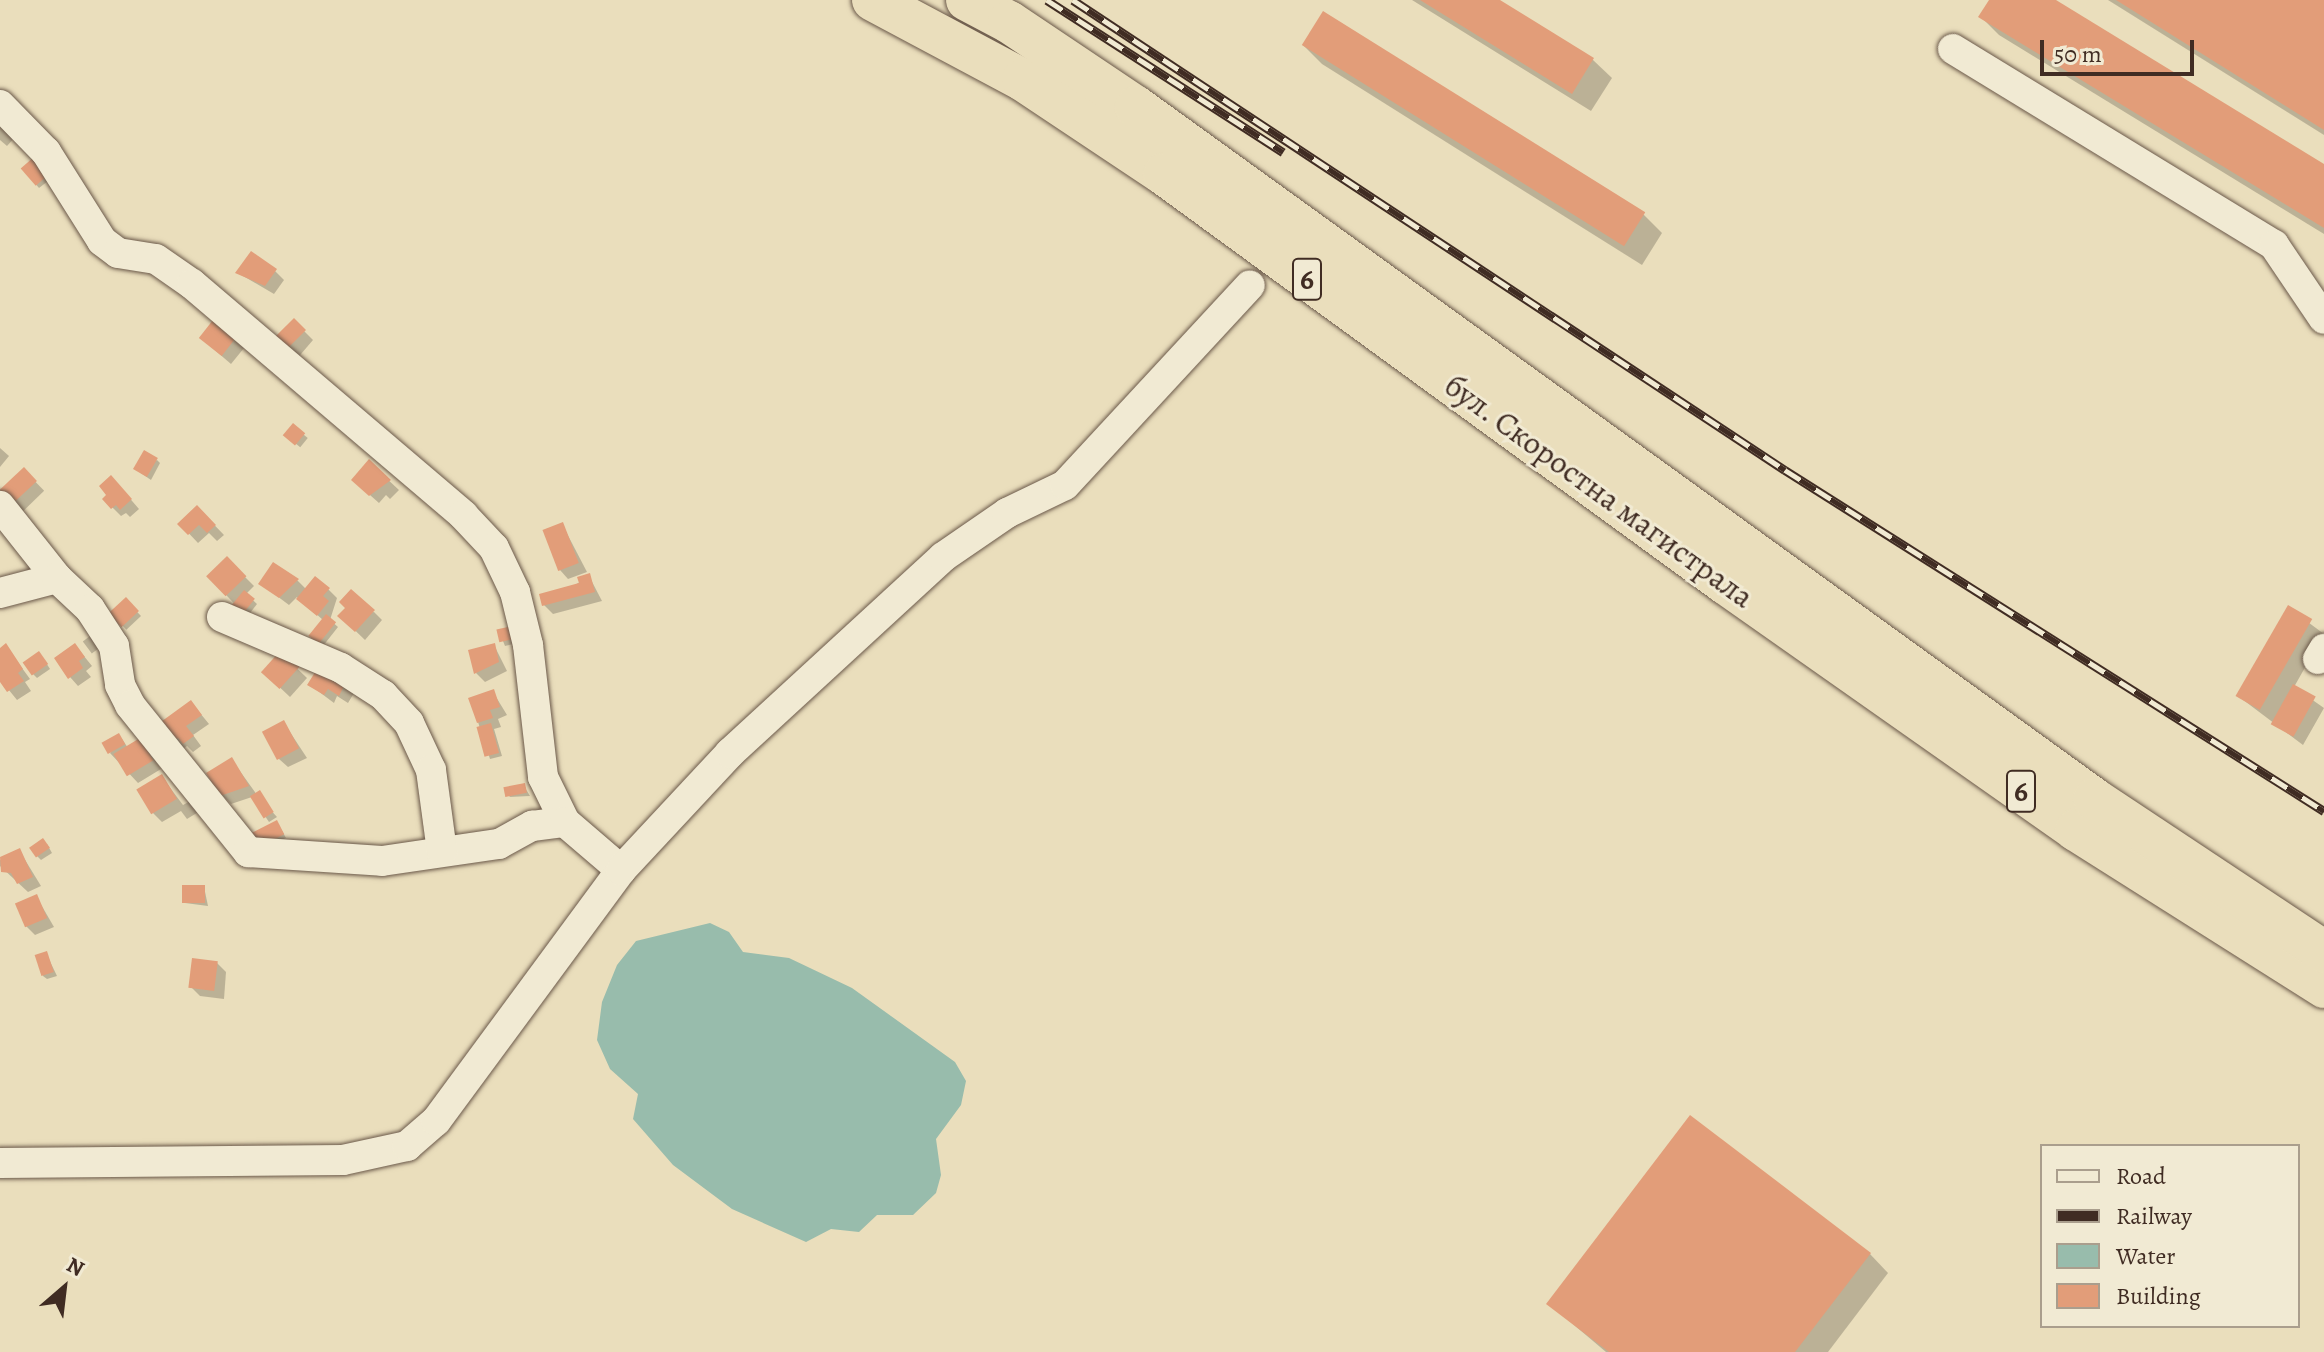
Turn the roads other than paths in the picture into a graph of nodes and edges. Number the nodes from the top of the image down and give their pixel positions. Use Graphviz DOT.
graph roads {
  1 [pos="873,0"];
  2 [pos="967,0"];
  3 [pos="1953,49"];
  4 [pos="0,105"];
  5 [pos="1250,285"];
  6 [pos="2324,319"];
  7 [pos="0,506"];
  8 [pos="57,578"];
  9 [pos="0,593"];
  10 [pos="222,617"];
  11 [pos="565,822"];
  12 [pos="442,851"];
  13 [pos="621,870"];
  14 [pos="2324,952"];
  15 [pos="2324,987"];
  16 [pos="0,1163"];
  1 -- 15 [label="highway, бул. Скоростна магистрала / 6"];
  2 -- 14 [label="highway, бул. Скоростна магистрала / 6"];
  3 -- 6 [label="street"];
  4 -- 11 [label="street"];
  5 -- 13 [label="street"];
  7 -- 8 [label="street"];
  8 -- 9 [label="street"];
  8 -- 12 [label="street"];
  10 -- 12 [label="street"];
  11 -- 12 [label="street"];
  11 -- 13 [label="street"];
  13 -- 16 [label="street"];
}
